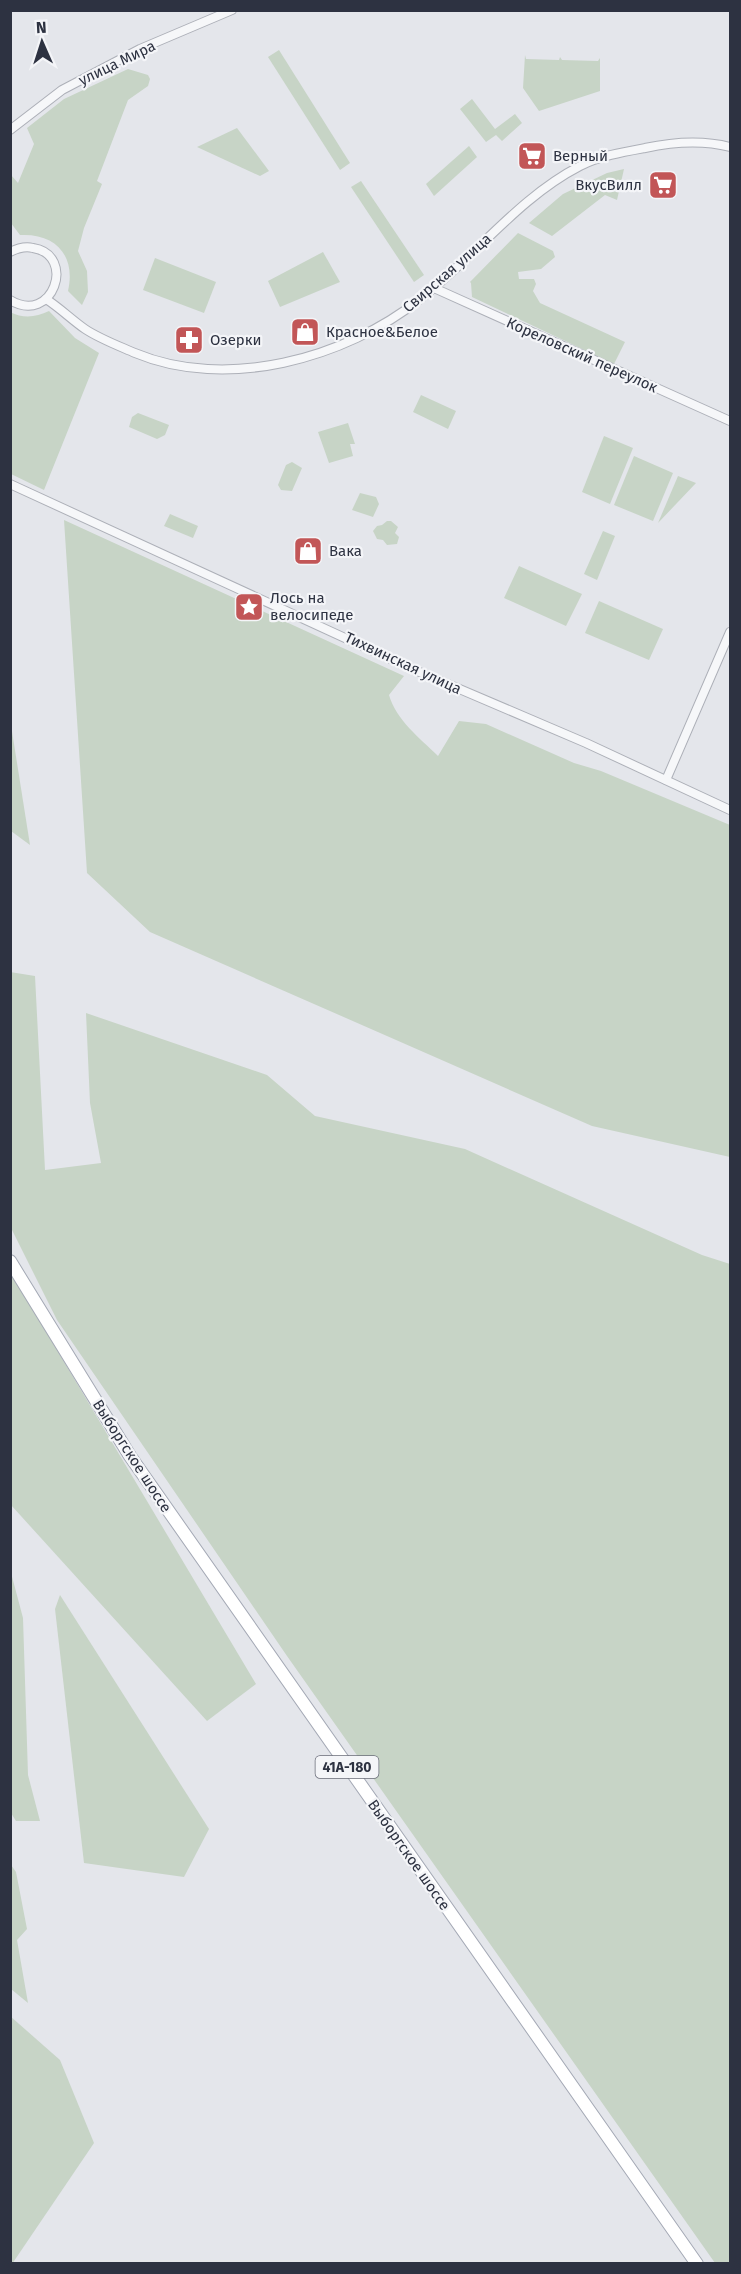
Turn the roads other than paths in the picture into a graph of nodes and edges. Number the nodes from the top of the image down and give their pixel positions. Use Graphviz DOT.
graph roads {
  1 [pos="232,10"];
  2 [pos="10,130"];
  3 [pos="730,147"];
  4 [pos="12,249"];
  5 [pos="434,288"];
  6 [pos="46,299"];
  7 [pos="10,300"];
  8 [pos="730,421"];
  9 [pos="10,484"];
  10 [pos="730,632"];
  11 [pos="666,780"];
  12 [pos="730,810"];
  13 [pos="10,1261"];
  14 [pos="697,2264"];
  1 -- 2 [label="street, улица Мира"];
  3 -- 5 [label="street, Свирская улица"];
  4 -- 6 [label="street"];
  5 -- 6 [label="street, Свирская улица"];
  5 -- 8 [label="street, Кореловский переулок"];
  6 -- 7 [label="street"];
  9 -- 11 [label="street, Тихвинская улица"];
  10 -- 11 [label="street"];
  11 -- 12 [label="street, Тихвинская улица"];
  13 -- 14 [label="main road, Выборгское шоссе / 41А-180"];
}
